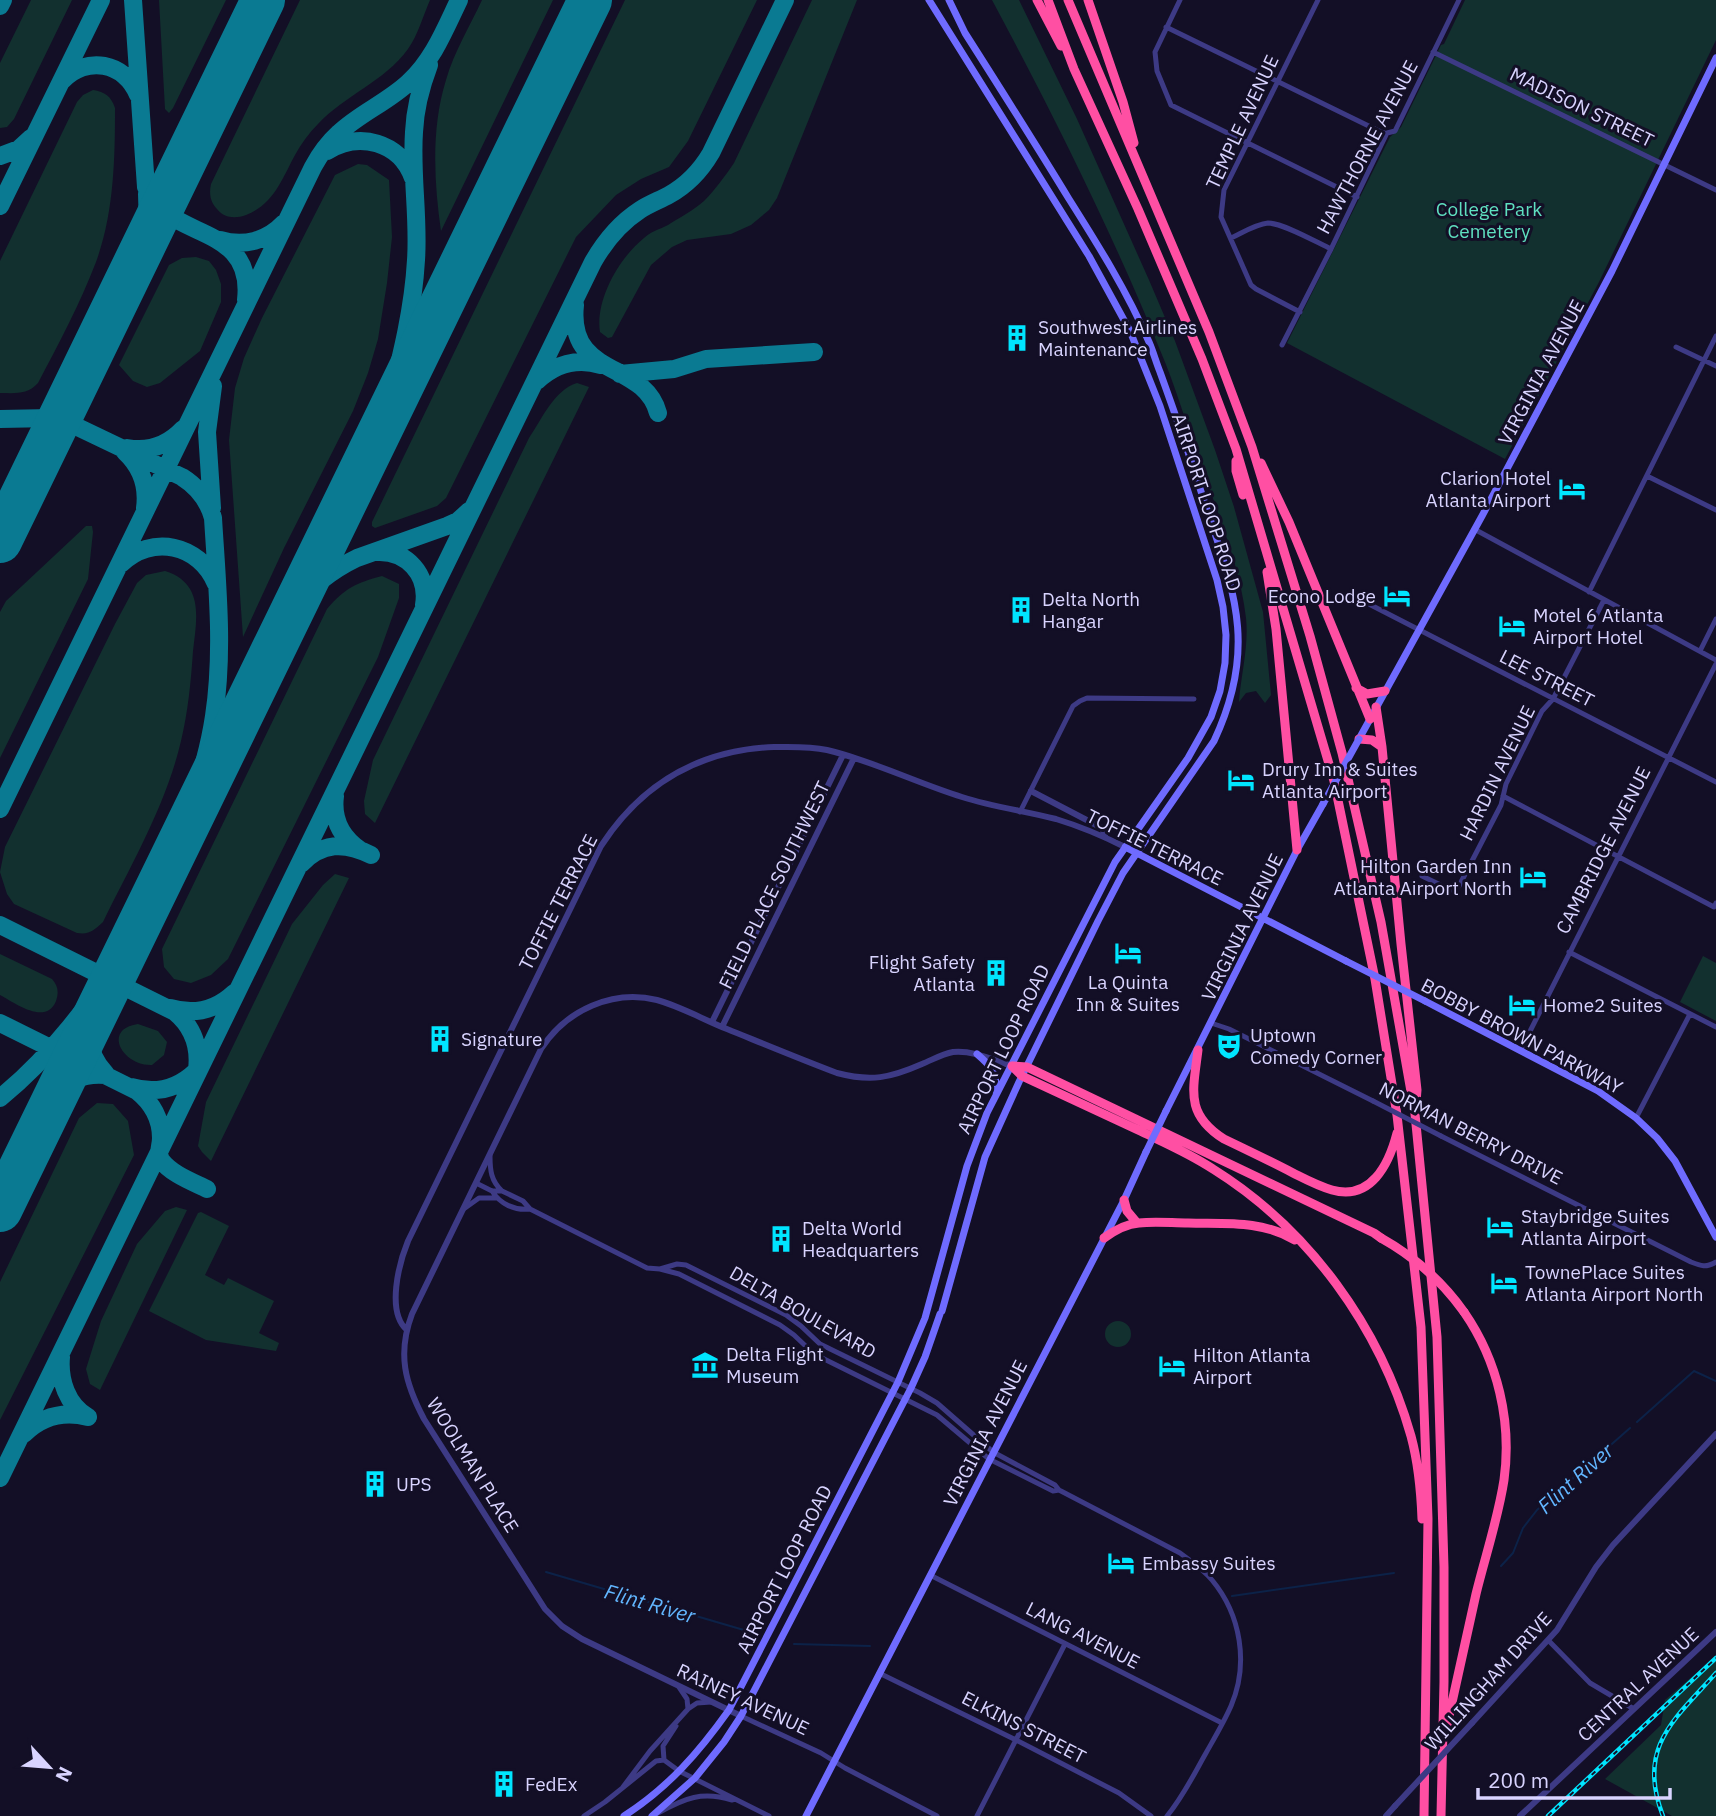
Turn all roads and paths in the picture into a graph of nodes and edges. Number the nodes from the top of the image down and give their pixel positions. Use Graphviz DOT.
graph roads {
  1 [pos="929,0"];
  2 [pos="949,0"];
  3 [pos="1037,0"];
  4 [pos="1048,0"];
  5 [pos="1068,0"];
  6 [pos="1088,0"];
  7 [pos="1180,0"];
  8 [pos="1318,0"];
  9 [pos="1459,0"];
  10 [pos="1167,27"];
  11 [pos="1433,52"];
  12 [pos="1716,58"];
  13 [pos="1074,69"];
  14 [pos="1278,81"];
  15 [pos="1387,133"];
  16 [pos="1247,144"];
  17 [pos="1135,156"];
  18 [pos="1665,165"];
  19 [pos="1716,190"];
  20 [pos="1357,197"];
  21 [pos="1231,238"];
  22 [pos="1331,249"];
  23 [pos="1300,312"];
  24 [pos="1716,336"];
  25 [pos="1282,345"];
  26 [pos="1676,347"];
  27 [pos="1704,360"];
  28 [pos="1716,366"];
  29 [pos="1252,447"];
  30 [pos="1236,449"];
  31 [pos="1647,475"];
  32 [pos="1716,510"];
  33 [pos="1474,529"];
  34 [pos="1589,592"];
  35 [pos="1604,600"];
  36 [pos="1363,601"];
  37 [pos="1716,619"];
  38 [pos="1419,630"];
  39 [pos="1700,651"];
  40 [pos="1716,662"];
  41 [pos="1356,688"];
  42 [pos="1385,691"];
  43 [pos="1194,699"];
  44 [pos="1553,699"];
  45 [pos="1376,707"];
  46 [pos="1370,719"];
  47 [pos="1359,739"];
  48 [pos="1382,747"];
  49 [pos="843,755"];
  50 [pos="854,758"];
  51 [pos="1668,758"];
  52 [pos="1716,782"];
  53 [pos="1031,791"];
  54 [pos="1503,796"];
  55 [pos="1020,812"];
  56 [pos="812,818"];
  57 [pos="821,823"];
  58 [pos="1106,838"];
  59 [pos="1125,846"];
  60 [pos="1297,850"];
  61 [pos="1137,853"];
  62 [pos="1618,856"];
  63 [pos="788,868"];
  64 [pos="797,873"];
  65 [pos="1422,876"];
  66 [pos="1715,905"];
  67 [pos="1263,919"];
  68 [pos="756,932"];
  69 [pos="766,936"];
  70 [pos="1569,952"];
  71 [pos="1690,1014"];
  72 [pos="712,1022"];
  73 [pos="1211,1023"];
  74 [pos="722,1027"];
  75 [pos="1716,1027"];
  76 [pos="1198,1050"];
  77 [pos="1520,1051"];
  78 [pos="977,1054"];
  79 [pos="1012,1066"];
  80 [pos="1025,1071"];
  81 [pos="996,1096"];
  82 [pos="1415,1114"];
  83 [pos="1636,1118"];
  84 [pos="1398,1128"];
  85 [pos="489,1155"];
  86 [pos="476,1183"];
  87 [pos="492,1191"];
  88 [pos="502,1191"];
  89 [pos="496,1198"];
  90 [pos="1124,1199"];
  91 [pos="530,1209"];
  92 [pos="462,1210"];
  93 [pos="1137,1223"];
  94 [pos="1716,1237"];
  95 [pos="1104,1238"];
  96 [pos="1302,1244"];
  97 [pos="1716,1262"];
  98 [pos="660,1269"];
  99 [pos="407,1330"];
  100 [pos="898,1382"];
  101 [pos="911,1388"];
  102 [pos="893,1392"];
  103 [pos="905,1399"];
  104 [pos="1716,1434"];
  105 [pos="991,1456"];
  106 [pos="930,1574"];
  107 [pos="1426,1584"];
  108 [pos="540,1603"];
  109 [pos="1716,1632"];
  110 [pos="1548,1640"];
  111 [pos="1065,1644"];
  112 [pos="879,1673"];
  113 [pos="677,1685"];
  114 [pos="715,1703"];
  115 [pos="688,1709"];
  116 [pos="1634,1709"];
  117 [pos="729,1710"];
  118 [pos="741,1716"];
  119 [pos="1222,1723"];
  120 [pos="1016,1740"];
  121 [pos="1443,1744"];
  122 [pos="664,1760"];
  123 [pos="834,1761"];
  124 [pos="679,1771"];
  125 [pos="695,1778"];
  126 [pos="623,1787"];
  127 [pos="746,1804"];
  128 [pos="584,1816"];
  129 [pos="624,1816"];
  130 [pos="652,1816"];
  131 [pos="769,1816"];
  132 [pos="806,1816"];
  133 [pos="937,1816"];
  134 [pos="976,1816"];
  135 [pos="1151,1816"];
  136 [pos="1167,1816"];
  137 [pos="1386,1816"];
  138 [pos="1424,1816"];
  139 [pos="1441,1816"];
  140 [pos="1520,1816"];
  1 -- 59 [label="main road, AIRPORT LOOP ROAD"];
  2 -- 61 [label="main road, AIRPORT LOOP ROAD"];
  3 -- 13 [label="highway"];
  4 -- 13 [label="highway"];
  5 -- 17 [label="highway"];
  6 -- 17 [label="highway"];
  7 -- 10 [label="street"];
  8 -- 14 [label="street, TEMPLE AVENUE"];
  9 -- 11 [label="street, HAWTHORNE AVENUE"];
  10 -- 14 [label="street"];
  10 -- 16 [label="street"];
  11 -- 15 [label="street, HAWTHORNE AVENUE"];
  11 -- 18 [label="street, MADISON STREET"];
  12 -- 18 [label="main road, VIRGINIA AVENUE"];
  13 -- 30 [label="highway"];
  14 -- 15 [label="street"];
  14 -- 16 [label="street, TEMPLE AVENUE"];
  15 -- 20 [label="street, HAWTHORNE AVENUE"];
  16 -- 20 [label="street"];
  16 -- 21 [label="street, TEMPLE AVENUE"];
  17 -- 29 [label="highway"];
  18 -- 19 [label="street, MADISON STREET"];
  18 -- 33 [label="main road, VIRGINIA AVENUE"];
  20 -- 22 [label="street, HAWTHORNE AVENUE"];
  21 -- 22 [label="street"];
  21 -- 23 [label="street, TEMPLE AVENUE"];
  22 -- 23 [label="street, HAWTHORNE AVENUE"];
  23 -- 25 [label="street, HAWTHORNE AVENUE"];
  24 -- 27 [label="street"];
  26 -- 27 [label="street"];
  27 -- 28 [label="street"];
  27 -- 31 [label="street"];
  29 -- 41 [label="highway"];
  29 -- 82 [label="highway"];
  30 -- 60 [label="highway"];
  30 -- 84 [label="highway"];
  31 -- 32 [label="street"];
  31 -- 34 [label="street"];
  33 -- 34 [label="street"];
  33 -- 38 [label="main road, VIRGINIA AVENUE"];
  34 -- 35 [label="street"];
  35 -- 39 [label="street"];
  35 -- 44 [label="street, HARDIN AVENUE"];
  36 -- 38 [label="street, LEE STREET"];
  37 -- 39 [label="street"];
  38 -- 42 [label="main road, VIRGINIA AVENUE"];
  38 -- 44 [label="street, LEE STREET"];
  39 -- 40 [label="street"];
  40 -- 51 [label="street, CAMBRIDGE AVENUE"];
  41 -- 42 [label="highway"];
  41 -- 46 [label="highway"];
  42 -- 45 [label="main road, VIRGINIA AVENUE"];
  43 -- 53 [label="street"];
  44 -- 51 [label="street, LEE STREET"];
  44 -- 54 [label="street, HARDIN AVENUE"];
  45 -- 46 [label="main road, VIRGINIA AVENUE"];
  45 -- 48 [label="highway"];
  46 -- 47 [label="main road, VIRGINIA AVENUE"];
  47 -- 48 [label="highway"];
  47 -- 60 [label="main road, VIRGINIA AVENUE, bridge"];
  48 -- 82 [label="highway"];
  49 -- 50 [label="street, TOFFIE TERRACE"];
  49 -- 56 [label="street, FIELD PLACE SOUTHWEST"];
  49 -- 99 [label="street, TOFFIE TERRACE"];
  50 -- 55 [label="street, TOFFIE TERRACE"];
  50 -- 57 [label="street, FIELD PLACE SOUTHWEST"];
  51 -- 52 [label="street, LEE STREET"];
  51 -- 62 [label="street, CAMBRIDGE AVENUE"];
  53 -- 55 [label="street"];
  53 -- 58 [label="street"];
  54 -- 62 [label="street"];
  54 -- 65 [label="street, HARDIN AVENUE"];
  55 -- 58 [label="street, TOFFIE TERRACE"];
  56 -- 57 [label="street"];
  56 -- 63 [label="street, FIELD PLACE SOUTHWEST"];
  57 -- 64 [label="street, FIELD PLACE SOUTHWEST"];
  58 -- 59 [label="street, TOFFIE TERRACE"];
  59 -- 61 [label="main road, TOFFIE TERRACE"];
  59 -- 79 [label="main road, AIRPORT LOOP ROAD"];
  60 -- 67 [label="main road, VIRGINIA AVENUE"];
  61 -- 67 [label="main road, TOFFIE TERRACE"];
  61 -- 80 [label="main road, AIRPORT LOOP ROAD"];
  62 -- 66 [label="street"];
  62 -- 70 [label="street, CAMBRIDGE AVENUE"];
  63 -- 64 [label="street"];
  63 -- 68 [label="street, FIELD PLACE SOUTHWEST"];
  64 -- 69 [label="street, FIELD PLACE SOUTHWEST"];
  67 -- 73 [label="main road, VIRGINIA AVENUE"];
  67 -- 77 [label="main road, BOBBY BROWN PARKWAY, bridge"];
  68 -- 69 [label="street"];
  68 -- 72 [label="street, FIELD PLACE SOUTHWEST"];
  69 -- 74 [label="street, FIELD PLACE SOUTHWEST"];
  70 -- 71 [label="street"];
  70 -- 77 [label="street, CAMBRIDGE AVENUE"];
  71 -- 75 [label="street"];
  71 -- 83 [label="street"];
  72 -- 74 [label="street, WOOLMAN PLACE"];
  72 -- 85 [label="street, WOOLMAN PLACE"];
  73 -- 76 [label="main road, VIRGINIA AVENUE"];
  73 -- 97 [label="street, NORMAN BERRY DRIVE, bridge"];
  74 -- 78 [label="street, WOOLMAN PLACE"];
  76 -- 84 [label="highway"];
  76 -- 90 [label="main road, VIRGINIA AVENUE, bridge"];
  77 -- 83 [label="main road, BOBBY BROWN PARKWAY"];
  78 -- 79 [label="street"];
  78 -- 81 [label="main road"];
  79 -- 80 [label="highway"];
  79 -- 81 [label="main road, AIRPORT LOOP ROAD"];
  80 -- 96 [label="highway"];
  80 -- 101 [label="main road, AIRPORT LOOP ROAD"];
  80 -- 121 [label="highway, bridge"];
  81 -- 100 [label="main road, AIRPORT LOOP ROAD"];
  82 -- 121 [label="highway"];
  83 -- 94 [label="main road, BOBBY BROWN PARKWAY"];
  84 -- 107 [label="highway"];
  85 -- 86 [label="street, WOOLMAN PLACE"];
  85 -- 88 [label="street"];
  86 -- 87 [label="street"];
  86 -- 92 [label="street, WOOLMAN PLACE"];
  87 -- 88 [label="street"];
  87 -- 89 [label="street"];
  88 -- 91 [label="street, DELTA BOULEVARD"];
  89 -- 91 [label="street, DELTA BOULEVARD"];
  89 -- 92 [label="street"];
  90 -- 93 [label="highway"];
  90 -- 95 [label="main road, VIRGINIA AVENUE"];
  91 -- 98 [label="street, DELTA BOULEVARD"];
  92 -- 99 [label="street, WOOLMAN PLACE"];
  93 -- 95 [label="highway"];
  93 -- 96 [label="highway"];
  95 -- 105 [label="main road, VIRGINIA AVENUE"];
  96 -- 107 [label="highway"];
  98 -- 100 [label="street, DELTA BOULEVARD"];
  98 -- 102 [label="street, DELTA BOULEVARD"];
  99 -- 108 [label="street, WOOLMAN PLACE"];
  100 -- 101 [label="street, DELTA BOULEVARD"];
  100 -- 102 [label="main road, AIRPORT LOOP ROAD"];
  101 -- 103 [label="main road, AIRPORT LOOP ROAD"];
  101 -- 105 [label="street, DELTA BOULEVARD"];
  102 -- 103 [label="street, DELTA BOULEVARD"];
  102 -- 117 [label="main road, AIRPORT LOOP ROAD"];
  103 -- 105 [label="street, DELTA BOULEVARD"];
  103 -- 118 [label="main road, AIRPORT LOOP ROAD"];
  104 -- 110 [label="street, WILLINGHAM DRIVE"];
  105 -- 106 [label="main road, VIRGINIA AVENUE"];
  105 -- 119 [label="street"];
  106 -- 111 [label="street, LANG AVENUE"];
  106 -- 112 [label="main road, VIRGINIA AVENUE"];
  107 -- 138 [label="highway"];
  108 -- 113 [label="street, RAINEY AVENUE"];
  109 -- 116 [label="street, CENTRAL AVENUE"];
  110 -- 116 [label="street"];
  110 -- 137 [label="street, WILLINGHAM DRIVE, bridge"];
  111 -- 119 [label="street, LANG AVENUE"];
  111 -- 120 [label="street"];
  112 -- 120 [label="street, ELKINS STREET"];
  112 -- 123 [label="main road, VIRGINIA AVENUE"];
  113 -- 114 [label="street, RAINEY AVENUE"];
  113 -- 115 [label="street"];
  114 -- 115 [label="street"];
  114 -- 117 [label="street, RAINEY AVENUE"];
  115 -- 122 [label="street"];
  115 -- 126 [label="street"];
  116 -- 140 [label="street, CENTRAL AVENUE"];
  117 -- 118 [label="street, RAINEY AVENUE"];
  117 -- 124 [label="main road, AIRPORT LOOP ROAD"];
  118 -- 123 [label="street, RAINEY AVENUE"];
  118 -- 125 [label="main road, AIRPORT LOOP ROAD"];
  119 -- 136 [label="street"];
  120 -- 134 [label="street"];
  120 -- 135 [label="street, ELKINS STREET"];
  121 -- 139 [label="highway"];
  122 -- 124 [label="street"];
  122 -- 126 [label="street"];
  123 -- 132 [label="main road, VIRGINIA AVENUE"];
  123 -- 133 [label="street, RAINEY AVENUE"];
  124 -- 125 [label="street"];
  124 -- 129 [label="main road, AIRPORT LOOP ROAD"];
  125 -- 127 [label="street"];
  125 -- 130 [label="main road, AIRPORT LOOP ROAD"];
  126 -- 128 [label="street"];
  127 -- 130 [label="street, AIRPORT LOOP ROAD"];
  127 -- 131 [label="street"];
}
